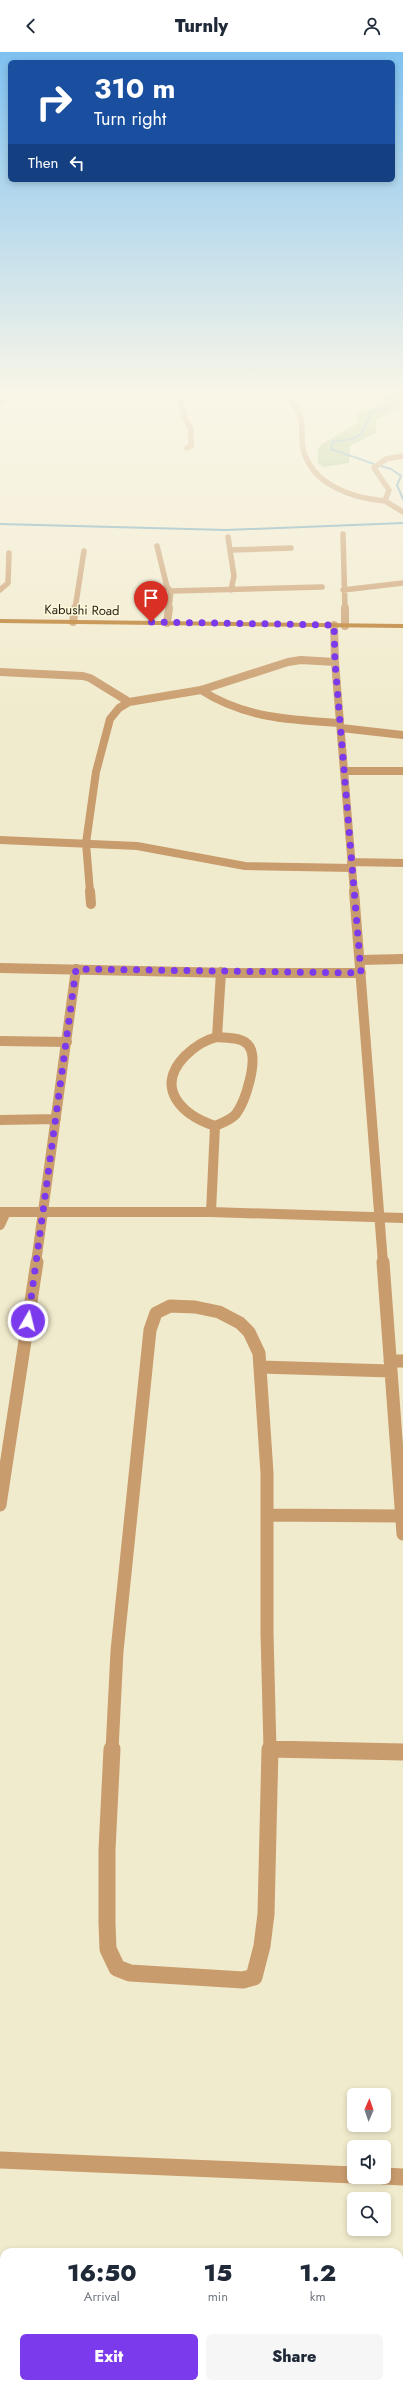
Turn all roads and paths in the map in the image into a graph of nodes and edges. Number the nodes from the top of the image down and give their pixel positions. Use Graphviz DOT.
graph roads {
  1 [pos="387,502"];
  2 [pos="403,512"];
  3 [pos="343,534"];
  4 [pos="228,537"];
  5 [pos="157,546"];
  6 [pos="291,548"];
  7 [pos="230,550"];
  8 [pos="84,551"];
  9 [pos="9,553"];
  10 [pos="403,583"];
  11 [pos="322,587"];
  12 [pos="0,590"];
  13 [pos="232,590"];
  14 [pos="343,590"];
  15 [pos="171,591"];
  16 [pos="0,621"];
  17 [pos="73,622"];
  18 [pos="167,623"];
  19 [pos="334,625"];
  20 [pos="345,626"];
  21 [pos="403,626"];
  22 [pos="335,662"];
  23 [pos="0,672"];
  24 [pos="201,690"];
  25 [pos="129,702"];
  26 [pos="340,725"];
  27 [pos="403,735"];
  28 [pos="344,770"];
  29 [pos="403,771"];
  30 [pos="0,840"];
  31 [pos="86,843"];
  32 [pos="403,863"];
  33 [pos="352,865"];
  34 [pos="91,904"];
  35 [pos="403,959"];
  36 [pos="360,960"];
  37 [pos="0,968"];
  38 [pos="76,969"];
  39 [pos="220,972"];
  40 [pos="361,973"];
  41 [pos="217,1037"];
  42 [pos="0,1041"];
  43 [pos="66,1042"];
  44 [pos="56,1118"];
  45 [pos="0,1120"];
  46 [pos="215,1126"];
  47 [pos="3,1212"];
  48 [pos="211,1212"];
  49 [pos="44,1213"];
  50 [pos="378,1217"];
  51 [pos="403,1218"];
  52 [pos="0,1225"];
  53 [pos="403,1361"];
  54 [pos="391,1366"];
  55 [pos="260,1367"];
  56 [pos="4,1458"];
  57 [pos="0,1505"];
  58 [pos="268,1515"];
  59 [pos="401,1516"];
  60 [pos="403,1534"];
  61 [pos="270,1749"];
  62 [pos="403,1752"];
  63 [pos="0,2160"];
  64 [pos="347,2175"];
  65 [pos="391,2176"];
  66 [pos="403,2177"];
  1 -- 2 [label="street"];
  3 -- 14 [label="street"];
  4 -- 7 [label="street"];
  5 -- 15 [label="street"];
  6 -- 7 [label="street"];
  7 -- 13 [label="street"];
  8 -- 17 [label="street"];
  9 -- 12 [label="street"];
  10 -- 14 [label="street"];
  11 -- 13 [label="street"];
  13 -- 15 [label="street"];
  14 -- 20 [label="street"];
  15 -- 18 [label="street"];
  16 -- 17 [label="main road, Kabushi Road"];
  17 -- 18 [label="main road, Kabushi Road"];
  18 -- 19 [label="main road, Kabushi Road"];
  19 -- 20 [label="main road, Kabushi Road"];
  19 -- 22 [label="street"];
  20 -- 21 [label="main road, Kabushi Road"];
  22 -- 24 [label="street"];
  22 -- 26 [label="street"];
  23 -- 25 [label="street"];
  24 -- 25 [label="street"];
  24 -- 26 [label="street"];
  25 -- 31 [label="street"];
  26 -- 27 [label="street"];
  26 -- 28 [label="street"];
  28 -- 29 [label="street"];
  28 -- 33 [label="street"];
  30 -- 31 [label="street"];
  31 -- 33 [label="street"];
  31 -- 34 [label="street"];
  32 -- 33 [label="street"];
  33 -- 36 [label="street"];
  35 -- 36 [label="street"];
  36 -- 40 [label="street"];
  37 -- 38 [label="street"];
  38 -- 39 [label="street"];
  38 -- 43 [label="street"];
  39 -- 40 [label="street"];
  39 -- 41 [label="street"];
  40 -- 50 [label="street"];
  41 -- 46 [label="street"];
  41 -- 46 [label="street"];
  42 -- 43 [label="street"];
  43 -- 44 [label="street"];
  44 -- 45 [label="street"];
  44 -- 49 [label="street"];
  46 -- 48 [label="street"];
  47 -- 49 [label="street"];
  47 -- 52 [label="street"];
  48 -- 49 [label="street"];
  48 -- 50 [label="street"];
  49 -- 56 [label="street"];
  50 -- 51 [label="street"];
  50 -- 54 [label="street"];
  53 -- 54 [label="street"];
  54 -- 55 [label="street"];
  54 -- 59 [label="street"];
  55 -- 58 [label="street"];
  55 -- 61 [label="street"];
  56 -- 57 [label="street"];
  58 -- 59 [label="street"];
  58 -- 61 [label="street"];
  59 -- 60 [label="street"];
  61 -- 62 [label="street"];
  63 -- 64 [label="street"];
  65 -- 66 [label="street"];
}
